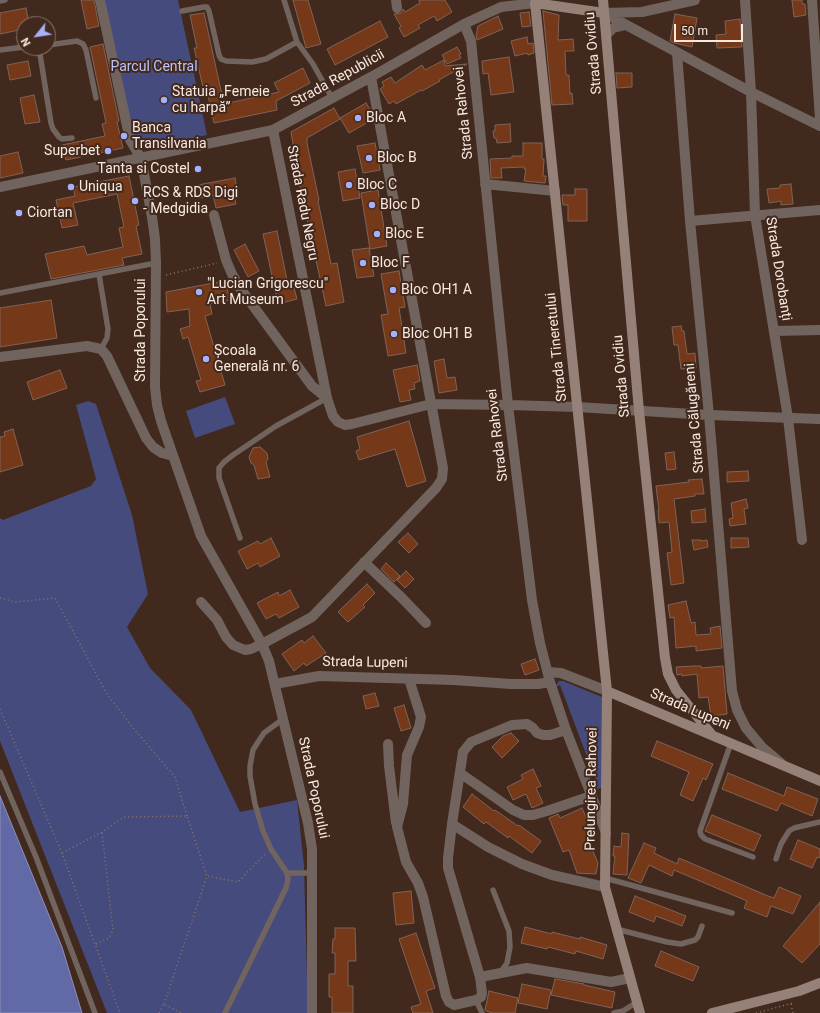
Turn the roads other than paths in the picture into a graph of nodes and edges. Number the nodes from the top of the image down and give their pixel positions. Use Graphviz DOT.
graph roads {
  1 [pos="5,0"];
  2 [pos="100,0"];
  3 [pos="284,0"];
  4 [pos="603,0"];
  5 [pos="695,0"];
  6 [pos="745,0"];
  7 [pos="812,0"];
  8 [pos="0,1"];
  9 [pos="536,1"];
  10 [pos="182,11"];
  11 [pos="604,13"];
  12 [pos="464,24"];
  13 [pos="626,25"];
  14 [pos="606,35"];
  15 [pos="297,42"];
  16 [pos="56,44"];
  17 [pos="16,48"];
  18 [pos="0,50"];
  19 [pos="677,53"];
  20 [pos="40,56"];
  21 [pos="370,77"];
  22 [pos="751,92"];
  23 [pos="96,98"];
  24 [pos="332,98"];
  25 [pos="820,119"];
  26 [pos="820,126"];
  27 [pos="273,130"];
  28 [pos="72,138"];
  29 [pos="141,158"];
  30 [pos="486,184"];
  31 [pos="0,187"];
  32 [pos="556,191"];
  33 [pos="820,210"];
  34 [pos="214,215"];
  35 [pos="755,215"];
  36 [pos="690,221"];
  37 [pos="156,263"];
  38 [pos="99,274"];
  39 [pos="0,293"];
  40 [pos="820,330"];
  41 [pos="774,331"];
  42 [pos="101,349"];
  43 [pos="0,357"];
  44 [pos="327,398"];
  45 [pos="431,404"];
  46 [pos="508,405"];
  47 [pos="577,407"];
  48 [pos="640,410"];
  49 [pos="709,415"];
  50 [pos="788,418"];
  51 [pos="820,419"];
  52 [pos="173,456"];
  53 [pos="240,538"];
  54 [pos="802,540"];
  55 [pos="364,562"];
  56 [pos="201,602"];
  57 [pos="426,623"];
  58 [pos="262,644"];
  59 [pos="549,677"];
  60 [pos="409,678"];
  61 [pos="275,684"];
  62 [pos="607,691"];
  63 [pos="284,719"];
  64 [pos="566,730"];
  65 [pos="712,734"];
  66 [pos="731,743"];
  67 [pos="388,744"];
  68 [pos="782,764"];
  69 [pos="0,772"];
  70 [pos="460,773"];
  71 [pos="820,780"];
  72 [pos="591,796"];
  73 [pos="820,822"];
  74 [pos="452,824"];
  75 [pos="397,827"];
  76 [pos="606,834"];
  77 [pos="752,857"];
  78 [pos="776,859"];
  79 [pos="287,873"];
  80 [pos="312,873"];
  81 [pos="605,882"];
  82 [pos="493,890"];
  83 [pos="732,913"];
  84 [pos="702,926"];
  85 [pos="616,929"];
  86 [pos="500,973"];
  87 [pos="480,977"];
  88 [pos="630,978"];
  89 [pos="820,983"];
  90 [pos="476,1000"];
  91 [pos="637,1002"];
  92 [pos="95,1013"];
  93 [pos="225,1013"];
  94 [pos="312,1013"];
  95 [pos="482,1013"];
  96 [pos="614,1013"];
  97 [pos="640,1013"];
  98 [pos="712,1013"];
  1 -- 8 [label="lane"];
  2 -- 29 [label="street, Strada Poporului"];
  3 -- 15 [label="lane"];
  4 -- 11 [label="main road, Strada Ovidiu"];
  5 -- 11 [label="street"];
  6 -- 22 [label="street, Strada Dorobanți"];
  7 -- 25 [label="street"];
  9 -- 11 [label="main road"];
  9 -- 12 [label="street, Strada Republicii"];
  9 -- 32 [label="main road, Strada Tineretului"];
  10 -- 15 [label="lane"];
  11 -- 13 [label="street"];
  11 -- 14 [label="main road, Strada Ovidiu"];
  12 -- 21 [label="street, Strada Republicii"];
  12 -- 30 [label="street, Strada Rahovei"];
  13 -- 14 [label="street"];
  13 -- 19 [label="street"];
  14 -- 48 [label="main road, Strada Ovidiu"];
  15 -- 24 [label="lane"];
  16 -- 23 [label="lane"];
  17 -- 18 [label="lane"];
  19 -- 22 [label="street"];
  19 -- 36 [label="street, Strada Călugăreni"];
  20 -- 28 [label="lane"];
  21 -- 24 [label="street, Strada Republicii"];
  21 -- 45 [label="street"];
  22 -- 26 [label="street"];
  22 -- 35 [label="street, Strada Dorobanți"];
  24 -- 27 [label="street, Strada Republicii"];
  27 -- 29 [label="street, Strada Republicii"];
  27 -- 44 [label="street, Strada Radu Negru"];
  29 -- 31 [label="street, Strada Republicii"];
  29 -- 37 [label="street, Strada Poporului"];
  30 -- 32 [label="street"];
  30 -- 46 [label="street, Strada Rahovei"];
  32 -- 47 [label="main road, Strada Tineretului"];
  33 -- 35 [label="street"];
  34 -- 44 [label="street"];
  35 -- 36 [label="street"];
  35 -- 41 [label="street, Strada Dorobanți"];
  36 -- 49 [label="street, Strada Călugăreni"];
  37 -- 38 [label="lane"];
  37 -- 52 [label="street, Strada Poporului"];
  38 -- 39 [label="lane"];
  38 -- 42 [label="lane"];
  40 -- 41 [label="street"];
  41 -- 50 [label="street, Strada Dorobanți"];
  42 -- 43 [label="street"];
  42 -- 52 [label="street"];
  44 -- 45 [label="street, Strada Radu Negru"];
  44 -- 53 [label="lane"];
  45 -- 46 [label="street"];
  45 -- 55 [label="street"];
  46 -- 47 [label="street"];
  46 -- 59 [label="street, Strada Rahovei"];
  47 -- 48 [label="street"];
  47 -- 62 [label="main road, Strada Tineretului"];
  48 -- 49 [label="street"];
  48 -- 65 [label="main road, Strada Ovidiu"];
  49 -- 50 [label="street"];
  49 -- 68 [label="street, Strada Călugăreni"];
  50 -- 51 [label="street"];
  50 -- 54 [label="street, Strada Dorobanți"];
  52 -- 58 [label="street, Strada Poporului"];
  55 -- 57 [label="street"];
  55 -- 58 [label="street"];
  56 -- 58 [label="street"];
  58 -- 61 [label="street, Strada Poporului"];
  59 -- 60 [label="street, Strada Lupeni"];
  59 -- 62 [label="street, Strada Lupeni"];
  59 -- 64 [label="street, Strada Rahovei"];
  60 -- 61 [label="street, Strada Lupeni"];
  60 -- 75 [label="street"];
  61 -- 63 [label="street, Strada Poporului"];
  62 -- 65 [label="main road, Strada Lupeni"];
  62 -- 76 [label="main road, Prelungirea Rahovei"];
  63 -- 79 [label="lane"];
  63 -- 80 [label="street, Strada Poporului"];
  64 -- 70 [label="street, Prelungirea Rahovei"];
  64 -- 72 [label="street, Strada Rahovei"];
  65 -- 66 [label="main road, Strada Lupeni"];
  66 -- 68 [label="main road, Strada Lupeni"];
  66 -- 77 [label="lane"];
  67 -- 75 [label="street"];
  68 -- 71 [label="main road, Strada Lupeni"];
  69 -- 92 [label="lane"];
  70 -- 72 [label="street, Prelungirea Rahovei"];
  70 -- 74 [label="street, Prelungirea Rahovei"];
  72 -- 76 [label="street, Strada Rahovei"];
  73 -- 78 [label="lane"];
  74 -- 81 [label="street"];
  74 -- 87 [label="street, Prelungirea Rahovei"];
  75 -- 90 [label="street"];
  76 -- 81 [label="main road, Prelungirea Rahovei"];
  79 -- 80 [label="lane"];
  79 -- 93 [label="lane"];
  80 -- 94 [label="street, Strada Poporului"];
  81 -- 83 [label="lane"];
  81 -- 85 [label="main road, Prelungirea Rahovei"];
  82 -- 86 [label="lane"];
  84 -- 85 [label="lane"];
  85 -- 88 [label="main road, Prelungirea Rahovei"];
  86 -- 87 [label="street"];
  86 -- 88 [label="street"];
  87 -- 90 [label="street, Prelungirea Rahovei"];
  88 -- 91 [label="main road, Prelungirea Rahovei"];
  89 -- 98 [label="main road"];
  90 -- 95 [label="lane"];
  91 -- 96 [label="lane"];
  91 -- 97 [label="main road, Prelungirea Rahovei"];
}
